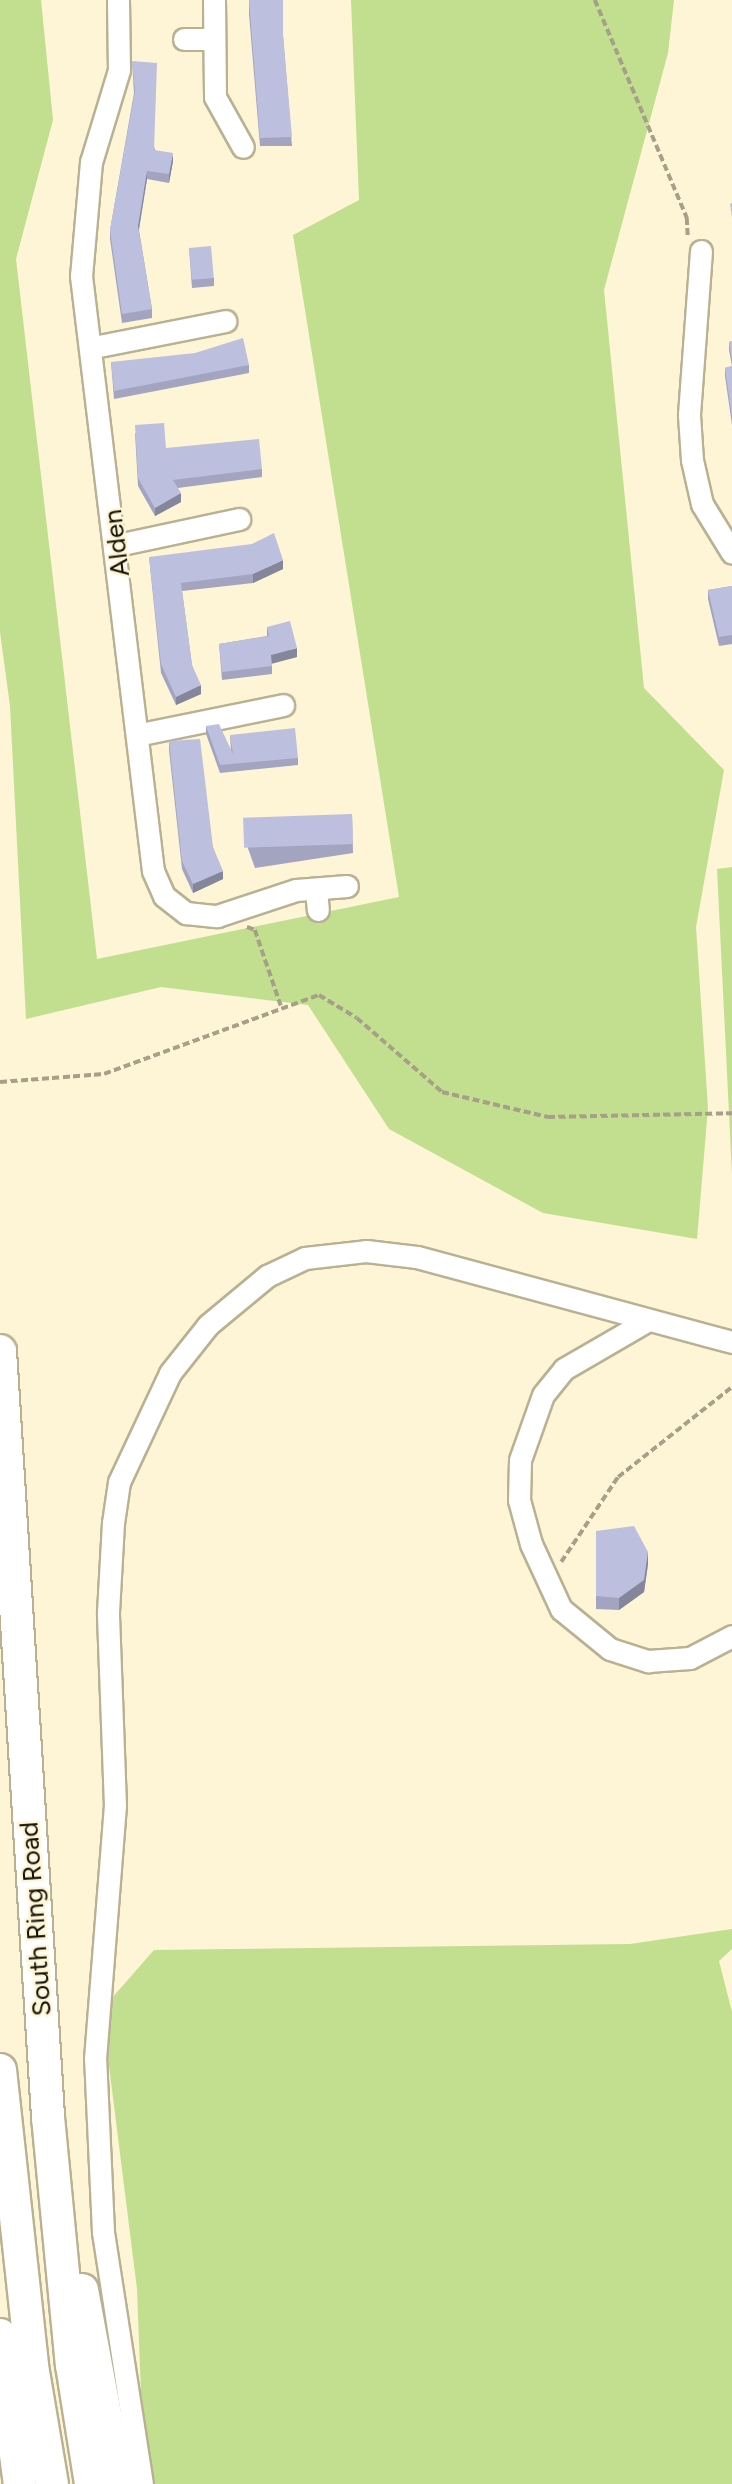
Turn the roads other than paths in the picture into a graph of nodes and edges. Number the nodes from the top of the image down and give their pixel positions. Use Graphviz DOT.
graph roads {
  1 [pos="118,0"];
  2 [pos="214,0"];
  3 [pos="184,38"];
  4 [pos="214,39"];
  5 [pos="243,147"];
  6 [pos="701,251"];
  7 [pos="225,321"];
  8 [pos="94,347"];
  9 [pos="239,519"];
  10 [pos="117,545"];
  11 [pos="732,554"];
  12 [pos="283,705"];
  13 [pos="141,734"];
  14 [pos="347,886"];
  15 [pos="316,889"];
  16 [pos="318,911"];
  17 [pos="645,1322"];
  18 [pos="732,1342"];
  19 [pos="0,1351"];
  20 [pos="732,1636"];
  21 [pos="0,2070"];
  22 [pos="48,2117"];
  23 [pos="0,2335"];
  24 [pos="32,2366"];
  25 [pos="20,2484"];
  26 [pos="34,2484"];
  27 [pos="52,2484"];
  28 [pos="91,2484"];
  29 [pos="118,2484"];
  30 [pos="142,2484"];
  1 -- 8 [label="street, Alden"];
  2 -- 4 [label="street"];
  3 -- 4 [label="street"];
  4 -- 5 [label="street"];
  6 -- 11 [label="street"];
  7 -- 8 [label="street"];
  8 -- 10 [label="street, Alden"];
  9 -- 10 [label="street"];
  10 -- 13 [label="street, Alden"];
  12 -- 13 [label="street"];
  13 -- 15 [label="street, Alden"];
  14 -- 15 [label="street, Alden"];
  15 -- 16 [label="street"];
  17 -- 18 [label="street"];
  17 -- 20 [label="street"];
  17 -- 30 [label="street"];
  19 -- 22 [label="highway, South Ring Road"];
  21 -- 24 [label="highway"];
  22 -- 28 [label="highway, South Ring Road"];
  22 -- 29 [label="highway"];
  23 -- 25 [label="highway"];
  24 -- 26 [label="highway"];
  24 -- 27 [label="highway"];
}
